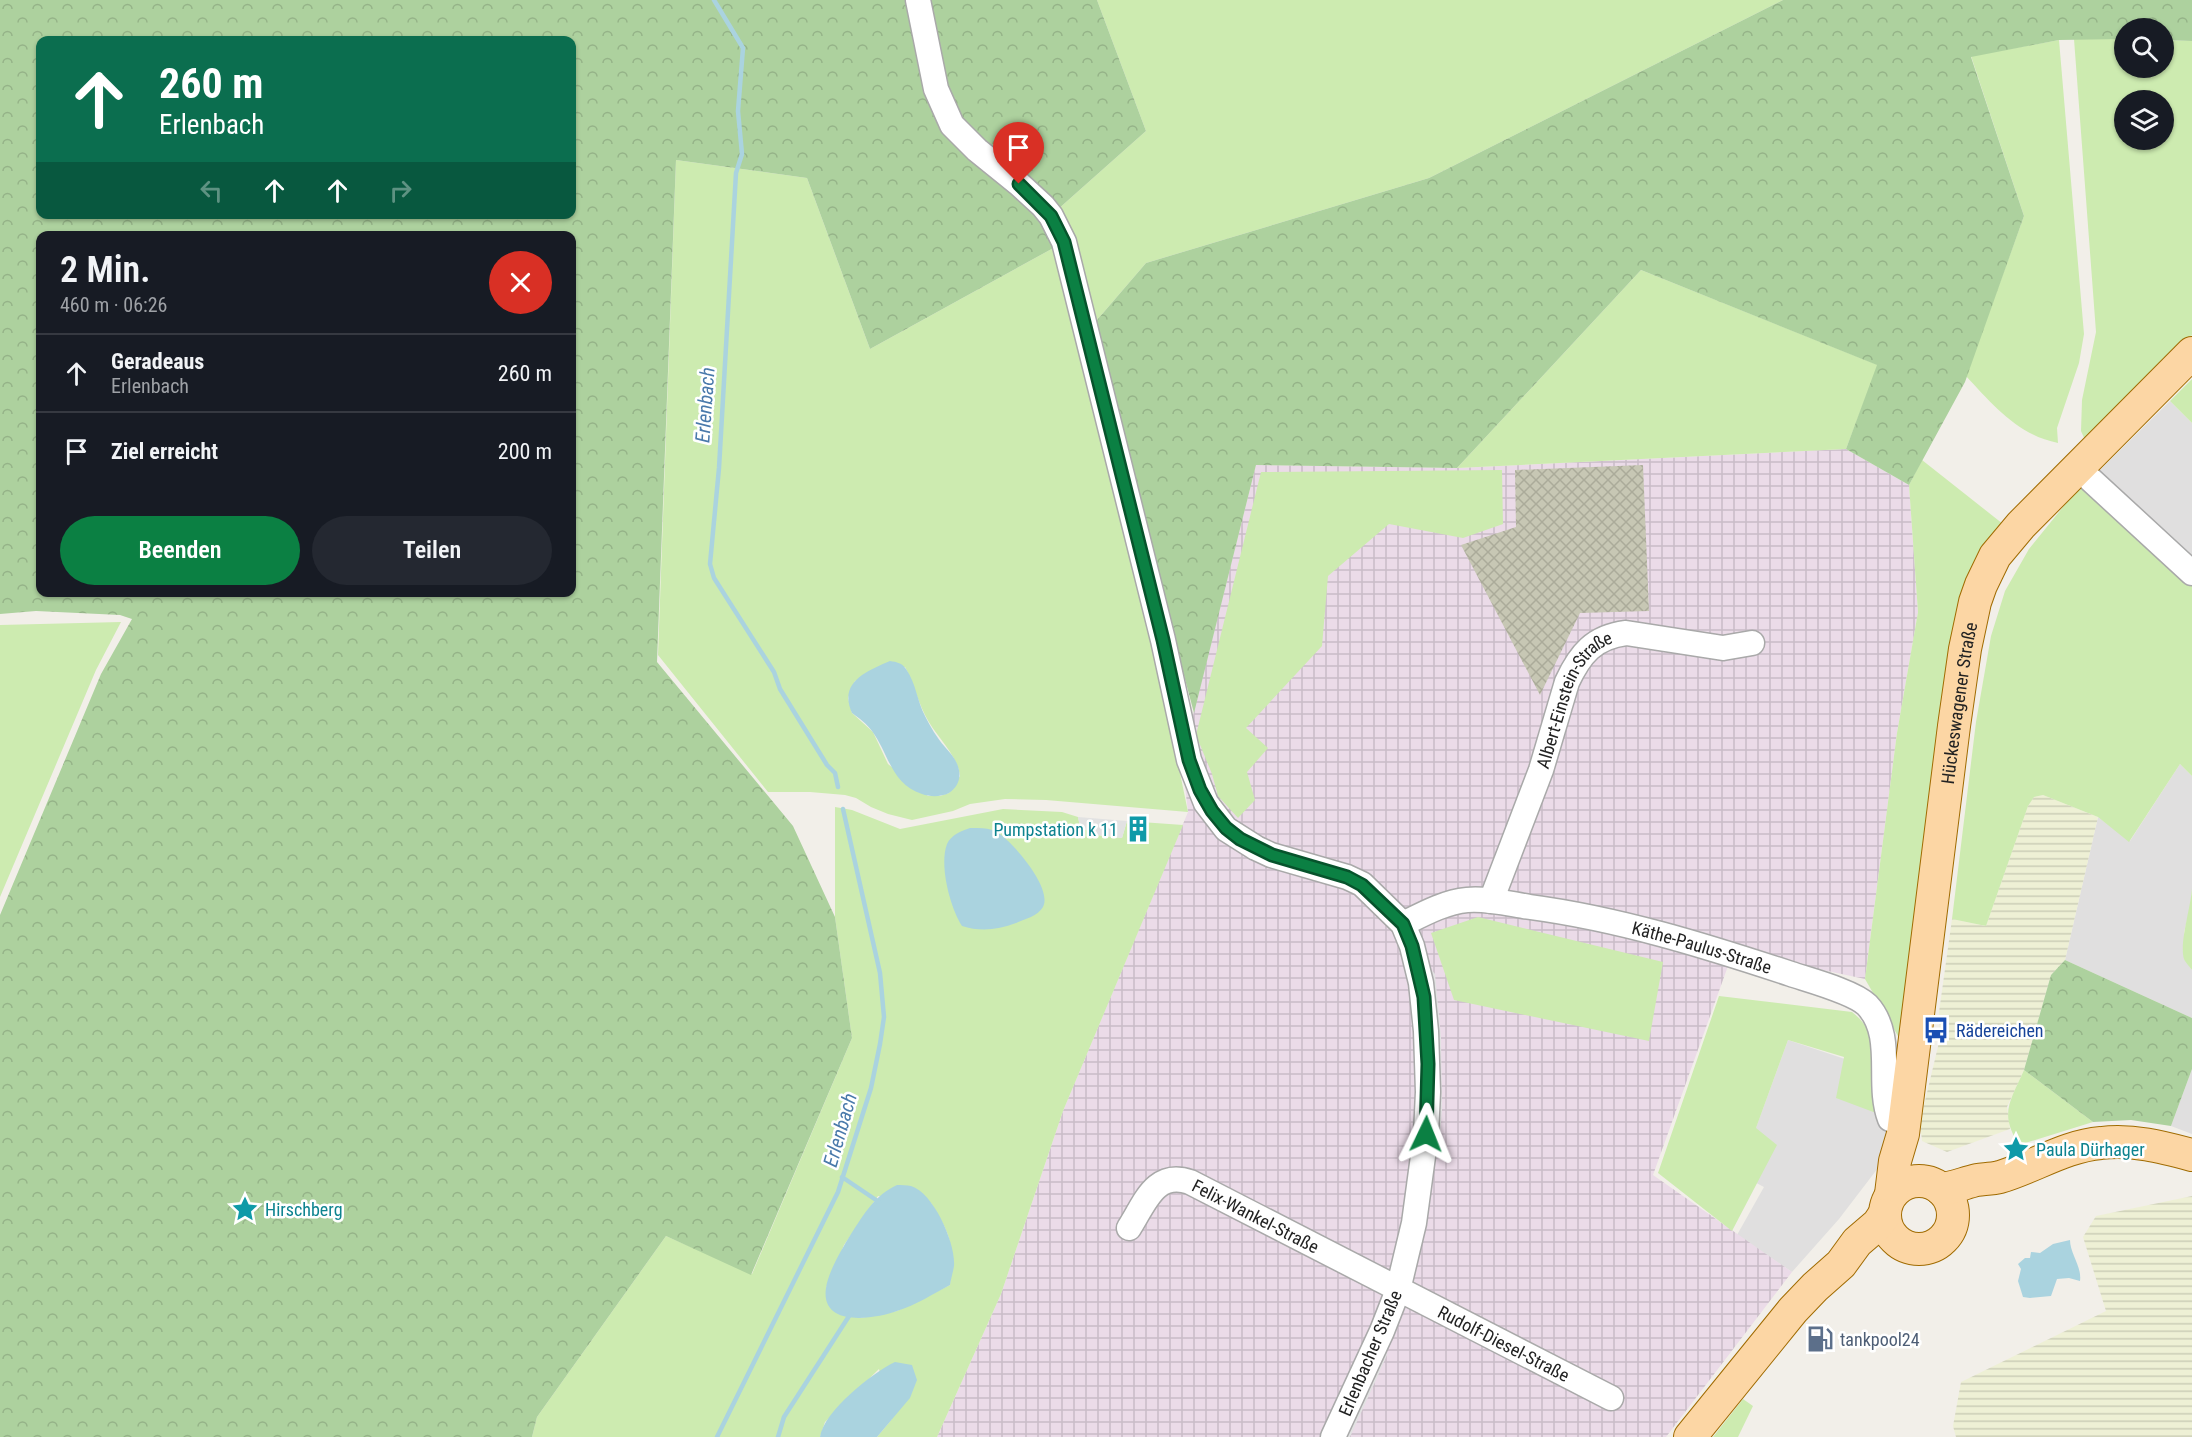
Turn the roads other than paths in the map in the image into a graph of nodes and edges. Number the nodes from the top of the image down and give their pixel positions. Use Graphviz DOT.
graph roads {
  1 [pos="918,0"];
  2 [pos="2192,353"];
  3 [pos="2078,468"];
  4 [pos="2192,573"];
  5 [pos="1752,643"];
  6 [pos="1491,901"];
  7 [pos="1403,924"];
  8 [pos="1904,1129"];
  9 [pos="2192,1155"];
  10 [pos="2000,1177"];
  11 [pos="1931,1185"];
  12 [pos="1888,1204"];
  13 [pos="1953,1218"];
  14 [pos="1129,1228"];
  15 [pos="1899,1243"];
  16 [pos="1841,1264"];
  17 [pos="1398,1290"];
  18 [pos="1611,1398"];
  19 [pos="1333,1437"];
  20 [pos="1690,1437"];
  1 -- 7 [label="street, Erlenbacher Straße"];
  2 -- 3 [label="main road, Hückeswagener Straße"];
  3 -- 4 [label="street"];
  3 -- 8 [label="main road, Hückeswagener Straße"];
  5 -- 6 [label="street, Albert-Einstein-Straße"];
  6 -- 7 [label="street, Käthe-Paulus-Straße"];
  6 -- 8 [label="street, Käthe-Paulus-Straße"];
  7 -- 17 [label="street, Erlenbacher Straße"];
  8 -- 11 [label="main road, Hückeswagener Straße"];
  8 -- 12 [label="main road, Hückeswagener Straße"];
  9 -- 10 [label="main road"];
  10 -- 11 [label="main road"];
  10 -- 13 [label="main road"];
  11 -- 12 [label="main road"];
  11 -- 13 [label="main road"];
  12 -- 15 [label="main road"];
  12 -- 16 [label="main road"];
  13 -- 15 [label="main road"];
  14 -- 17 [label="street, Felix-Wankel-Straße"];
  15 -- 16 [label="main road"];
  16 -- 20 [label="main road"];
  17 -- 18 [label="street, Rudolf-Diesel-Straße"];
  17 -- 19 [label="street, Erlenbacher Straße"];
}
